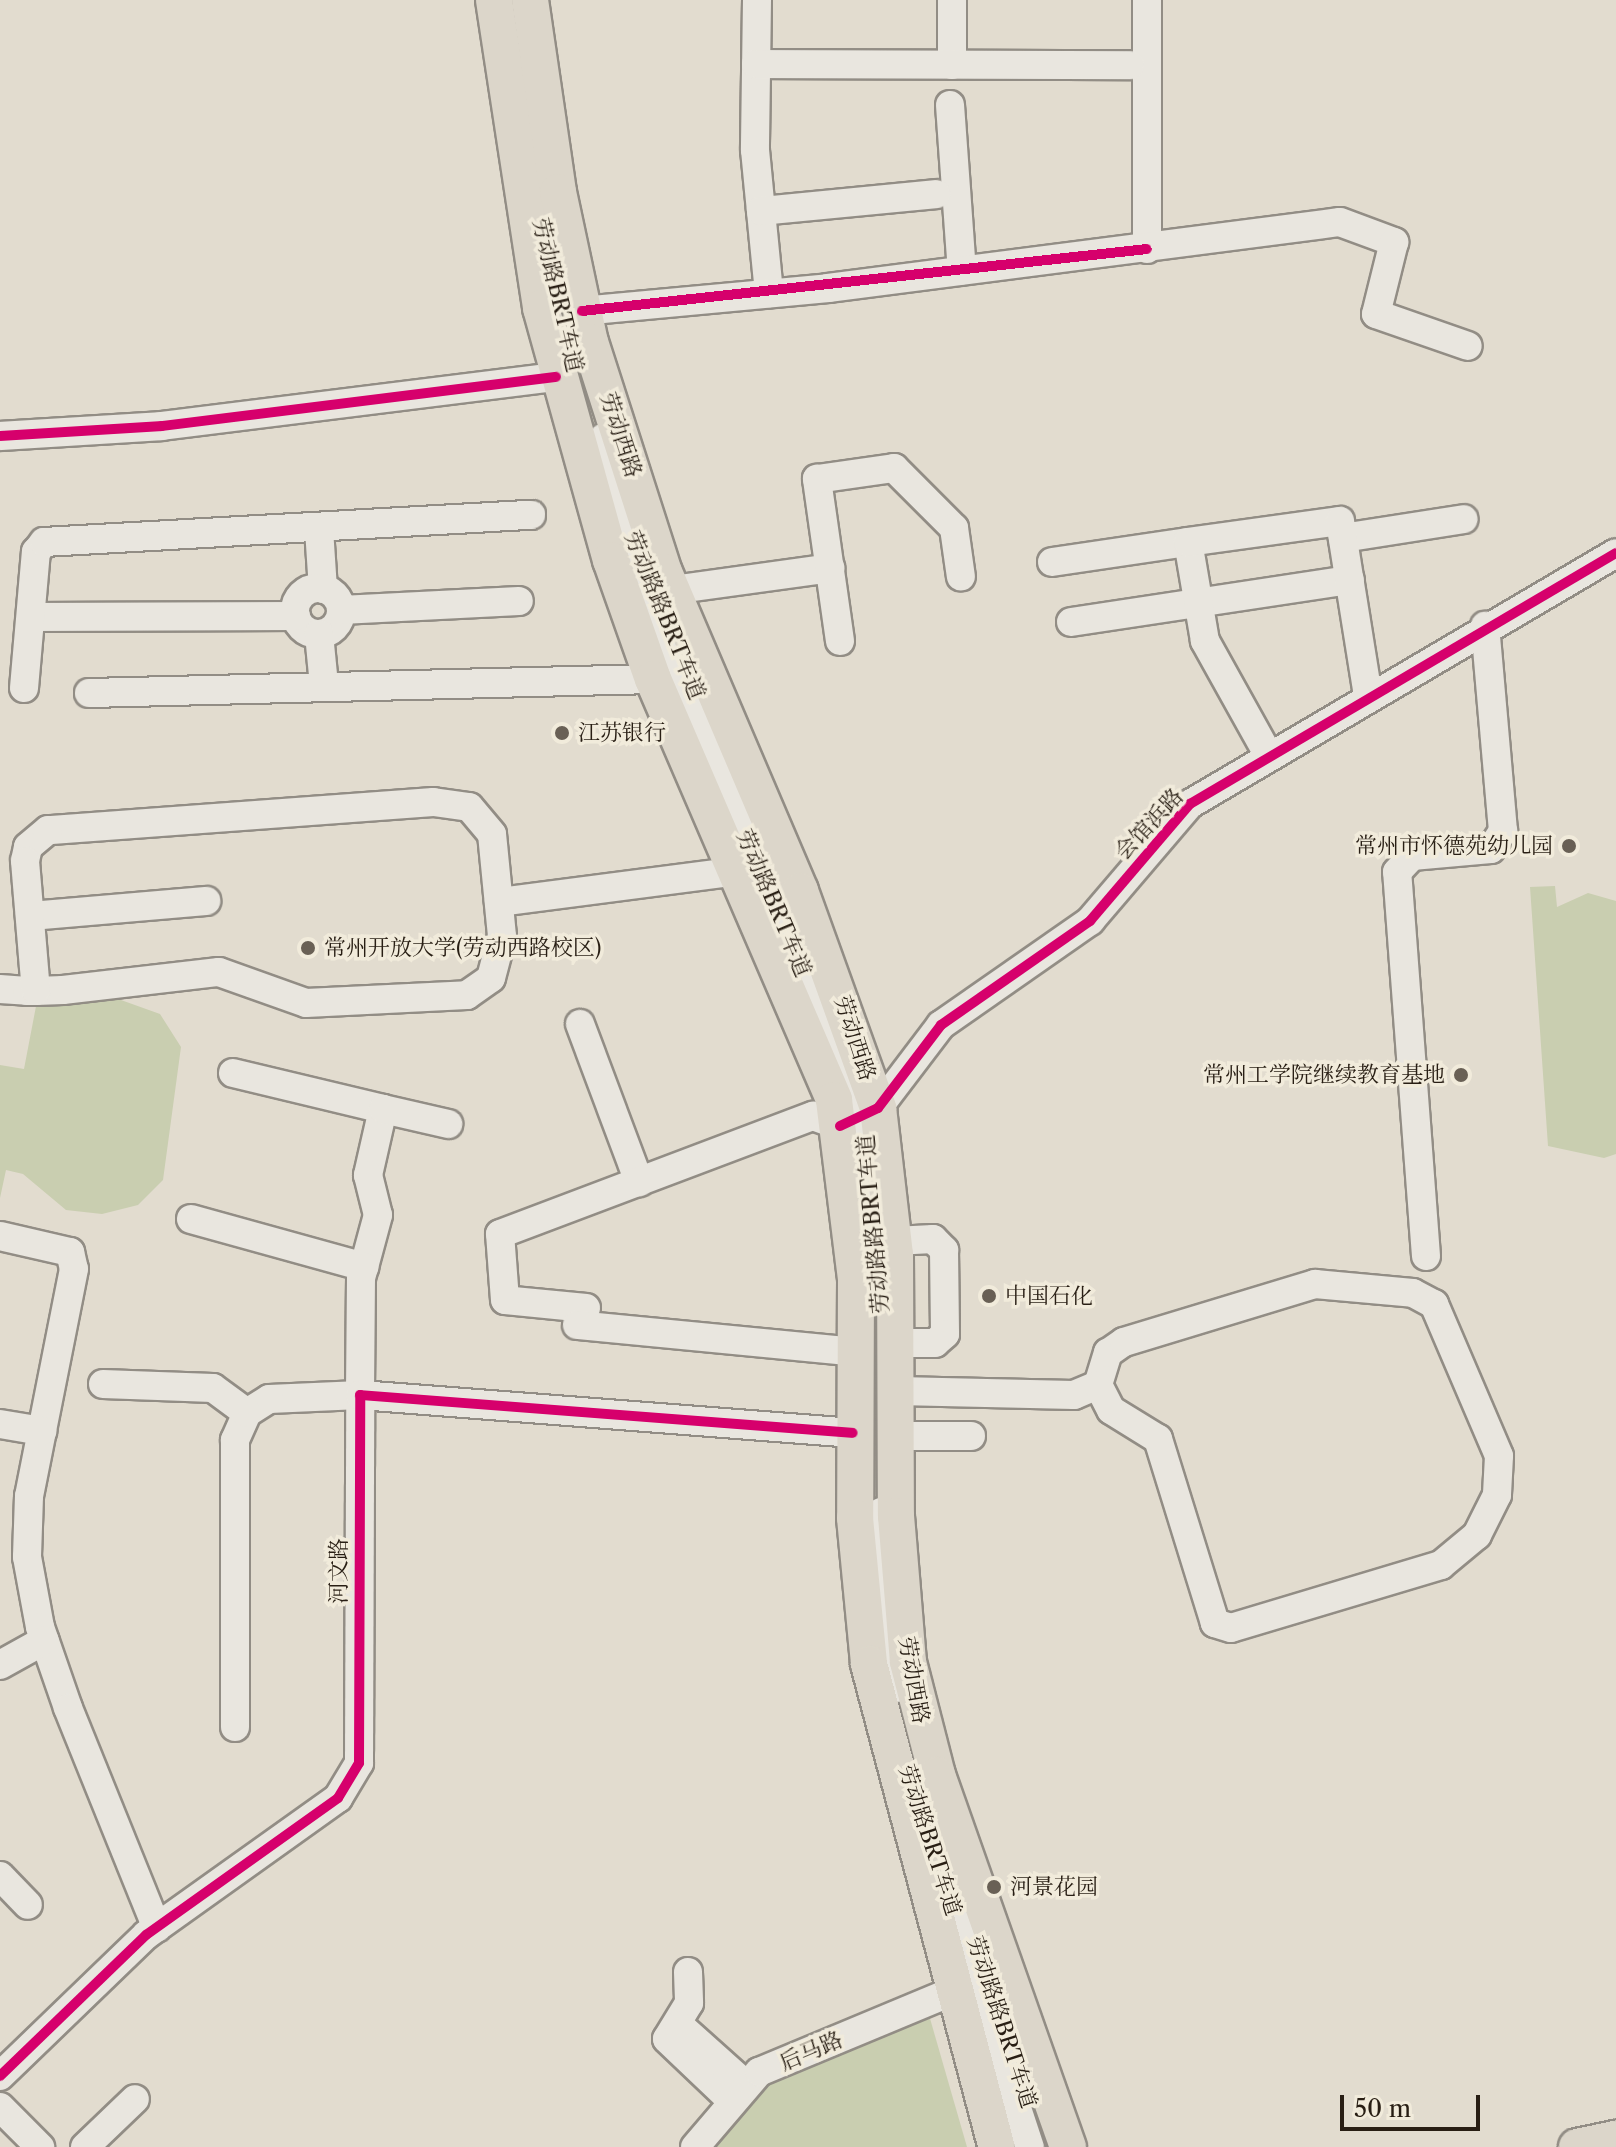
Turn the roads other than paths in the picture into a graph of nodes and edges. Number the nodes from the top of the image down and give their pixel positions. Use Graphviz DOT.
graph roads {
  1 [pos="494,0"];
  2 [pos="507,0"];
  3 [pos="517,0"];
  4 [pos="530,0"];
  5 [pos="757,0"];
  6 [pos="952,0"];
  7 [pos="1147,0"];
  8 [pos="756,64"];
  9 [pos="952,65"];
  10 [pos="1130,65"];
  11 [pos="950,105"];
  12 [pos="936,194"];
  13 [pos="761,211"];
  14 [pos="1147,249"];
  15 [pos="962,271"];
  16 [pos="769,293"];
  17 [pos="582,311"];
  18 [pos="1468,346"];
  19 [pos="556,377"];
  20 [pos="0,436"];
  21 [pos="531,515"];
  22 [pos="1464,519"];
  23 [pos="319,529"];
  24 [pos="1343,538"];
  25 [pos="1188,542"];
  26 [pos="1616,553"];
  27 [pos="1052,562"];
  28 [pos="830,568"];
  29 [pos="961,577"];
  30 [pos="1350,580"];
  31 [pos="323,589"];
  32 [pos="672,590"];
  33 [pos="519,601"];
  34 [pos="1199,602"];
  35 [pos="341,610"];
  36 [pos="296,616"];
  37 [pos="33,617"];
  38 [pos="1071,622"];
  39 [pos="1485,626"];
  40 [pos="319,634"];
  41 [pos="840,641"];
  42 [pos="653,679"];
  43 [pos="324,685"];
  44 [pos="24,688"];
  45 [pos="89,693"];
  46 [pos="1368,696"];
  47 [pos="1269,756"];
  48 [pos="1412,856"];
  49 [pos="737,871"];
  50 [pos="206,901"];
  51 [pos="499,902"];
  52 [pos="30,916"];
  53 [pos="1385,945"];
  54 [pos="0,989"];
  55 [pos="36,991"];
  56 [pos="580,1024"];
  57 [pos="233,1073"];
  58 [pos="383,1109"];
  59 [pos="859,1118"];
  60 [pos="448,1124"];
  61 [pos="639,1182"];
  62 [pos="191,1219"];
  63 [pos="0,1236"];
  64 [pos="894,1241"];
  65 [pos="1426,1256"];
  66 [pos="364,1267"];
  67 [pos="898,1343"];
  68 [pos="855,1352"];
  69 [pos="103,1384"];
  70 [pos="1098,1385"];
  71 [pos="898,1391"];
  72 [pos="360,1395"];
  73 [pos="247,1413"];
  74 [pos="0,1424"];
  75 [pos="42,1431"];
  76 [pos="853,1433"];
  77 [pos="898,1436"];
  78 [pos="971,1436"];
  79 [pos="14,1548"];
  80 [pos="45,1640"];
  81 [pos="0,1665"];
  82 [pos="235,1727"];
  83 [pos="0,1876"];
  84 [pos="28,1905"];
  85 [pos="157,1928"];
  86 [pos="688,1972"];
  87 [pos="954,1991"];
  88 [pos="0,2076"];
  89 [pos="739,2093"];
  90 [pos="135,2099"];
  91 [pos="0,2107"];
  92 [pos="1616,2139"];
  93 [pos="40,2147"];
  94 [pos="85,2147"];
  95 [pos="695,2147"];
  96 [pos="997,2147"];
  97 [pos="1030,2147"];
  98 [pos="1042,2147"];
  99 [pos="1068,2147"];
  100 [pos="1577,2147"];
  1 -- 19 [label="main road, 劳动西路"];
  2 -- 59 [label="street, 劳动路BRT车道"];
  3 -- 59 [label="street, 劳动路路BRT车道"];
  4 -- 17 [label="main road, 劳动西路"];
  5 -- 8 [label="street"];
  6 -- 9 [label="street"];
  7 -- 14 [label="street"];
  8 -- 9 [label="street"];
  8 -- 13 [label="street"];
  9 -- 10 [label="street"];
  11 -- 15 [label="street"];
  12 -- 13 [label="street"];
  13 -- 16 [label="street"];
  14 -- 15 [label="street"];
  14 -- 18 [label="street"];
  15 -- 16 [label="street"];
  16 -- 17 [label="street"];
  17 -- 32 [label="main road, 劳动西路"];
  19 -- 20 [label="street"];
  19 -- 42 [label="main road, 劳动西路"];
  21 -- 23 [label="street"];
  22 -- 24 [label="street"];
  23 -- 31 [label="street"];
  23 -- 37 [label="street"];
  24 -- 25 [label="street"];
  24 -- 30 [label="street"];
  25 -- 27 [label="street"];
  25 -- 34 [label="street"];
  26 -- 39 [label="street, 会馆浜路"];
  28 -- 29 [label="street"];
  28 -- 32 [label="street"];
  28 -- 41 [label="street"];
  30 -- 34 [label="street"];
  30 -- 46 [label="street"];
  31 -- 35 [label="street"];
  31 -- 36 [label="street"];
  32 -- 59 [label="main road, 劳动西路"];
  33 -- 35 [label="street"];
  34 -- 38 [label="street"];
  34 -- 47 [label="street"];
  35 -- 40 [label="street"];
  36 -- 37 [label="street"];
  36 -- 40 [label="street"];
  37 -- 44 [label="street"];
  39 -- 46 [label="street, 会馆浜路"];
  39 -- 48 [label="street"];
  40 -- 43 [label="street"];
  42 -- 43 [label="street"];
  42 -- 49 [label="main road, 劳动西路"];
  43 -- 45 [label="street"];
  46 -- 47 [label="street, 会馆浜路"];
  47 -- 59 [label="street, 会馆浜路"];
  48 -- 53 [label="street"];
  48 -- 65 [label="street"];
  49 -- 51 [label="street"];
  49 -- 59 [label="main road, 劳动西路"];
  50 -- 52 [label="street"];
  51 -- 52 [label="street"];
  51 -- 55 [label="street"];
  52 -- 55 [label="street"];
  54 -- 55 [label="street"];
  56 -- 61 [label="street"];
  57 -- 58 [label="street"];
  58 -- 60 [label="street"];
  58 -- 66 [label="street, 河文路"];
  59 -- 61 [label="street"];
  59 -- 64 [label="main road, 劳动西路"];
  59 -- 68 [label="main road, 劳动西路"];
  59 -- 97 [label="street, 劳动路BRT车道"];
  59 -- 98 [label="street, 劳动路路BRT车道"];
  61 -- 68 [label="street"];
  62 -- 66 [label="street"];
  63 -- 75 [label="street"];
  64 -- 67 [label="main road, 劳动西路"];
  64 -- 67 [label="street"];
  66 -- 72 [label="street, 河文路"];
  67 -- 71 [label="main road, 劳动西路"];
  68 -- 76 [label="main road, 劳动西路"];
  69 -- 73 [label="street"];
  70 -- 70 [label="street"];
  70 -- 71 [label="street"];
  71 -- 77 [label="main road, 劳动西路"];
  72 -- 73 [label="street"];
  72 -- 76 [label="street"];
  72 -- 85 [label="street, 河文路"];
  73 -- 82 [label="street"];
  74 -- 75 [label="street"];
  75 -- 79 [label="street"];
  76 -- 87 [label="main road, 劳动西路"];
  77 -- 78 [label="street"];
  77 -- 99 [label="main road, 劳动西路"];
  79 -- 80 [label="street"];
  80 -- 81 [label="street"];
  80 -- 85 [label="street"];
  83 -- 84 [label="street"];
  85 -- 88 [label="street, 河文路"];
  86 -- 89 [label="street"];
  87 -- 89 [label="street, 后马路"];
  87 -- 96 [label="main road, 劳动西路"];
  89 -- 95 [label="street, 后马路"];
  90 -- 94 [label="street"];
  91 -- 93 [label="street"];
  92 -- 100 [label="main road"];
}
